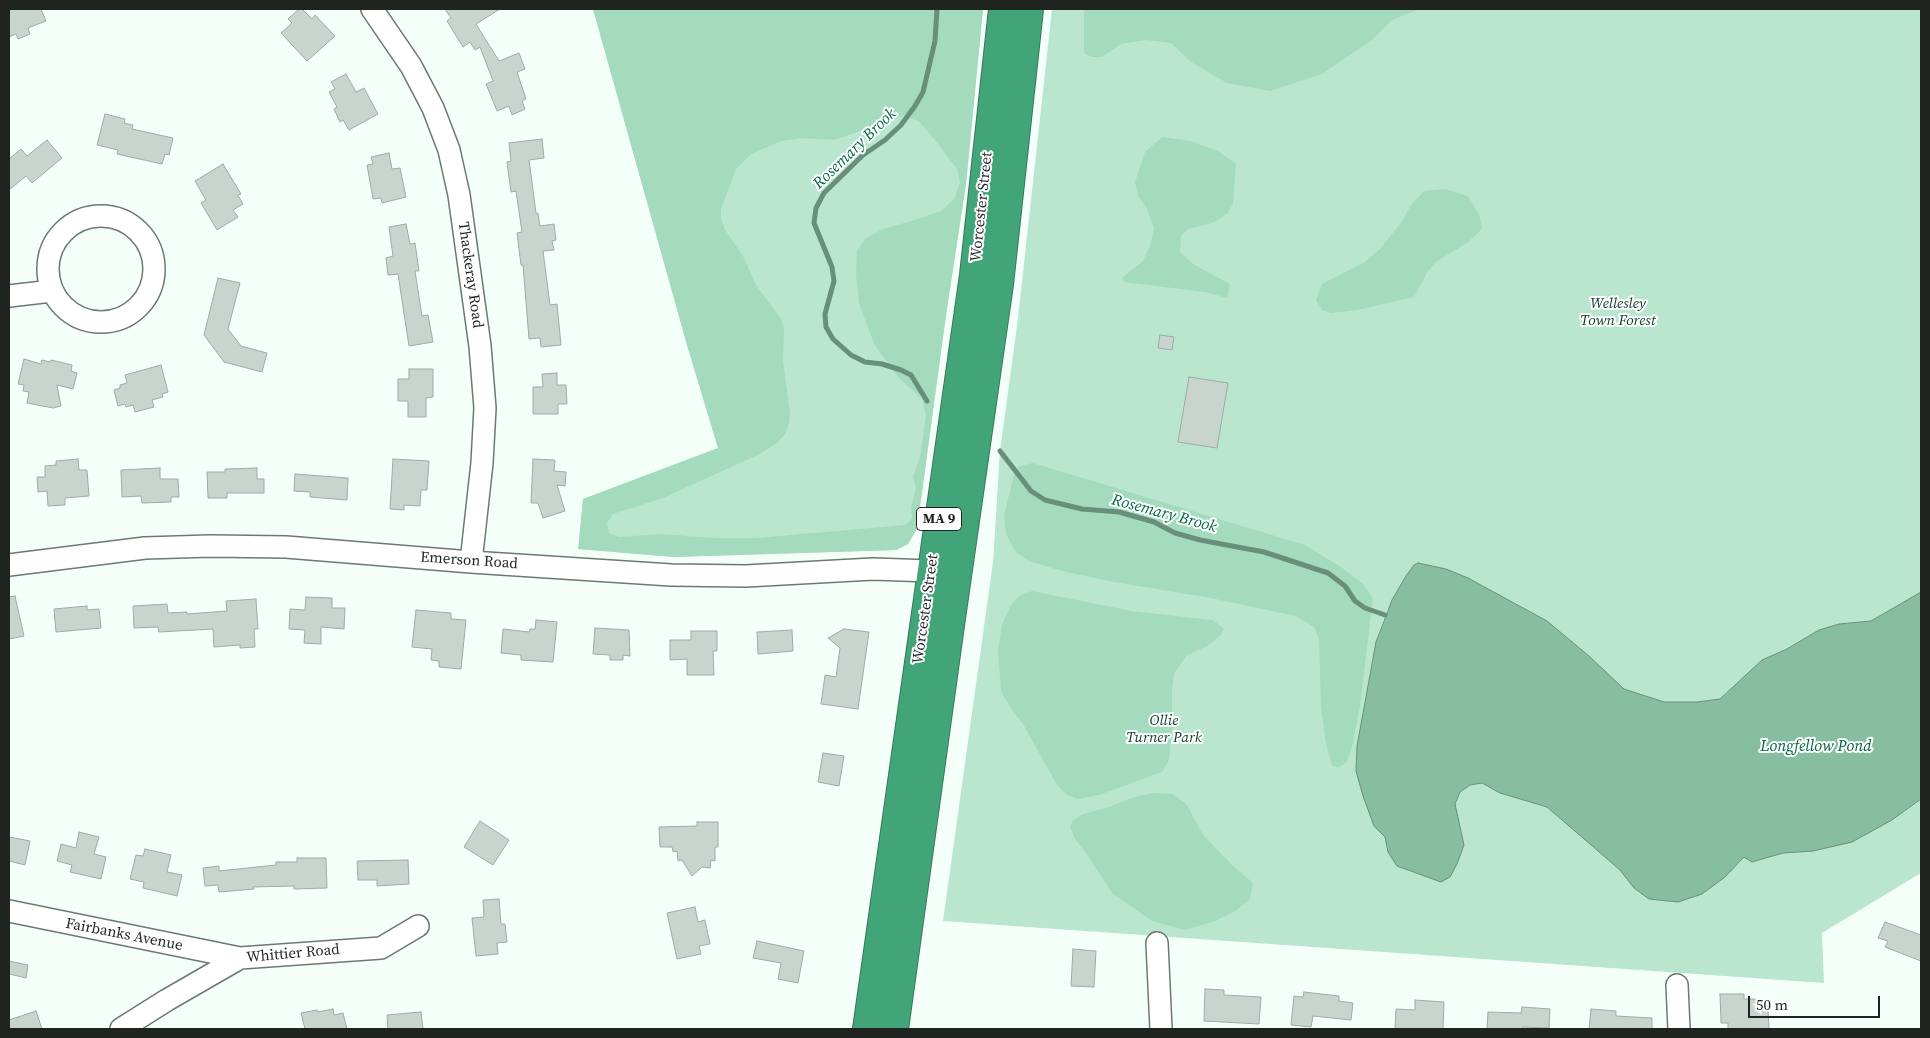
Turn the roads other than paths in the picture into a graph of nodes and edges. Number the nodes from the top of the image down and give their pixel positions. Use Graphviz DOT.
graph roads {
  1 [pos="372,9"];
  2 [pos="1003,9"];
  3 [pos="1029,9"];
  4 [pos="52,291"];
  5 [pos="9,296"];
  6 [pos="471,562"];
  7 [pos="9,566"];
  8 [pos="931,571"];
  9 [pos="9,911"];
  10 [pos="418,926"];
  11 [pos="1157,943"];
  12 [pos="240,958"];
  13 [pos="1678,985"];
  14 [pos="121,1029"];
  15 [pos="867,1029"];
  16 [pos="894,1029"];
  17 [pos="1161,1029"];
  18 [pos="1679,1029"];
  1 -- 6 [label="street, Thackeray Road"];
  2 -- 8 [label="highway, Worcester Street / MA 9"];
  3 -- 16 [label="highway, Worcester Street / MA 9"];
  4 -- 4 [label="street"];
  4 -- 5 [label="street"];
  6 -- 7 [label="street, Emerson Road"];
  6 -- 8 [label="street, Emerson Road"];
  8 -- 15 [label="highway, Worcester Street / MA 9"];
  9 -- 12 [label="street, Fairbanks Avenue"];
  10 -- 12 [label="street, Whittier Road"];
  11 -- 17 [label="street"];
  12 -- 14 [label="street, Whittier Road"];
  13 -- 18 [label="street"];
}
